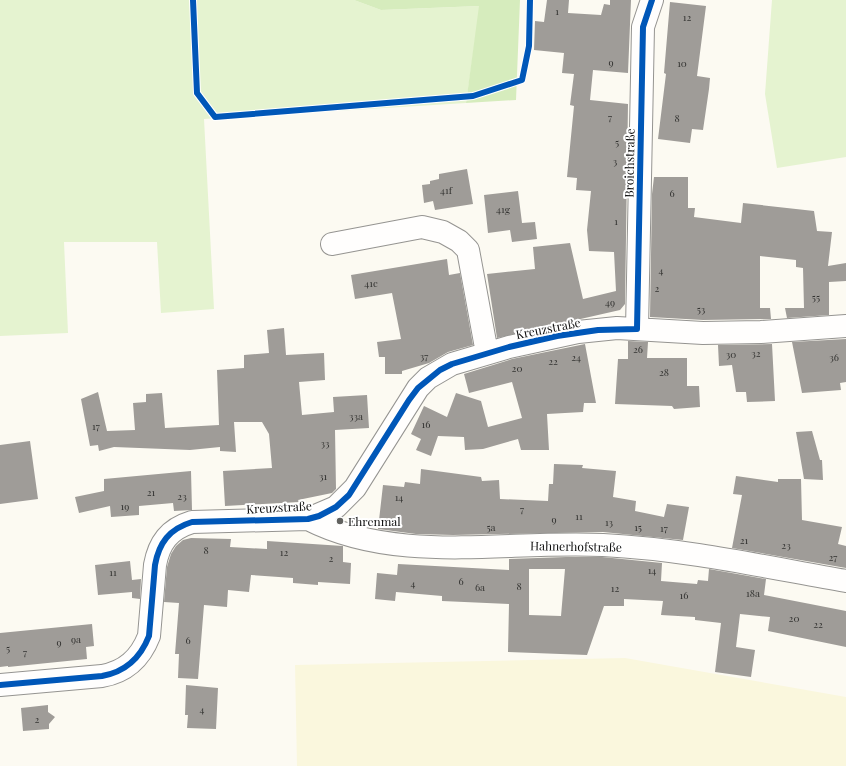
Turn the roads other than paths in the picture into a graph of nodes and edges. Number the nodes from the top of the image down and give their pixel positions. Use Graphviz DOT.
graph roads {
  1 [pos="652,0"];
  2 [pos="332,244"];
  3 [pos="846,326"];
  4 [pos="637,328"];
  5 [pos="487,354"];
  6 [pos="308,519"];
  7 [pos="846,581"];
  8 [pos="0,685"];
  1 -- 4 [label="street, Broichstraße"];
  2 -- 5 [label="street"];
  3 -- 4 [label="street, Kreuzstraße"];
  4 -- 5 [label="street, Kreuzstraße"];
  5 -- 6 [label="street, Kreuzstraße"];
  6 -- 7 [label="street, Hahnerhofstraße"];
  6 -- 8 [label="street, Kreuzstraße"];
}
